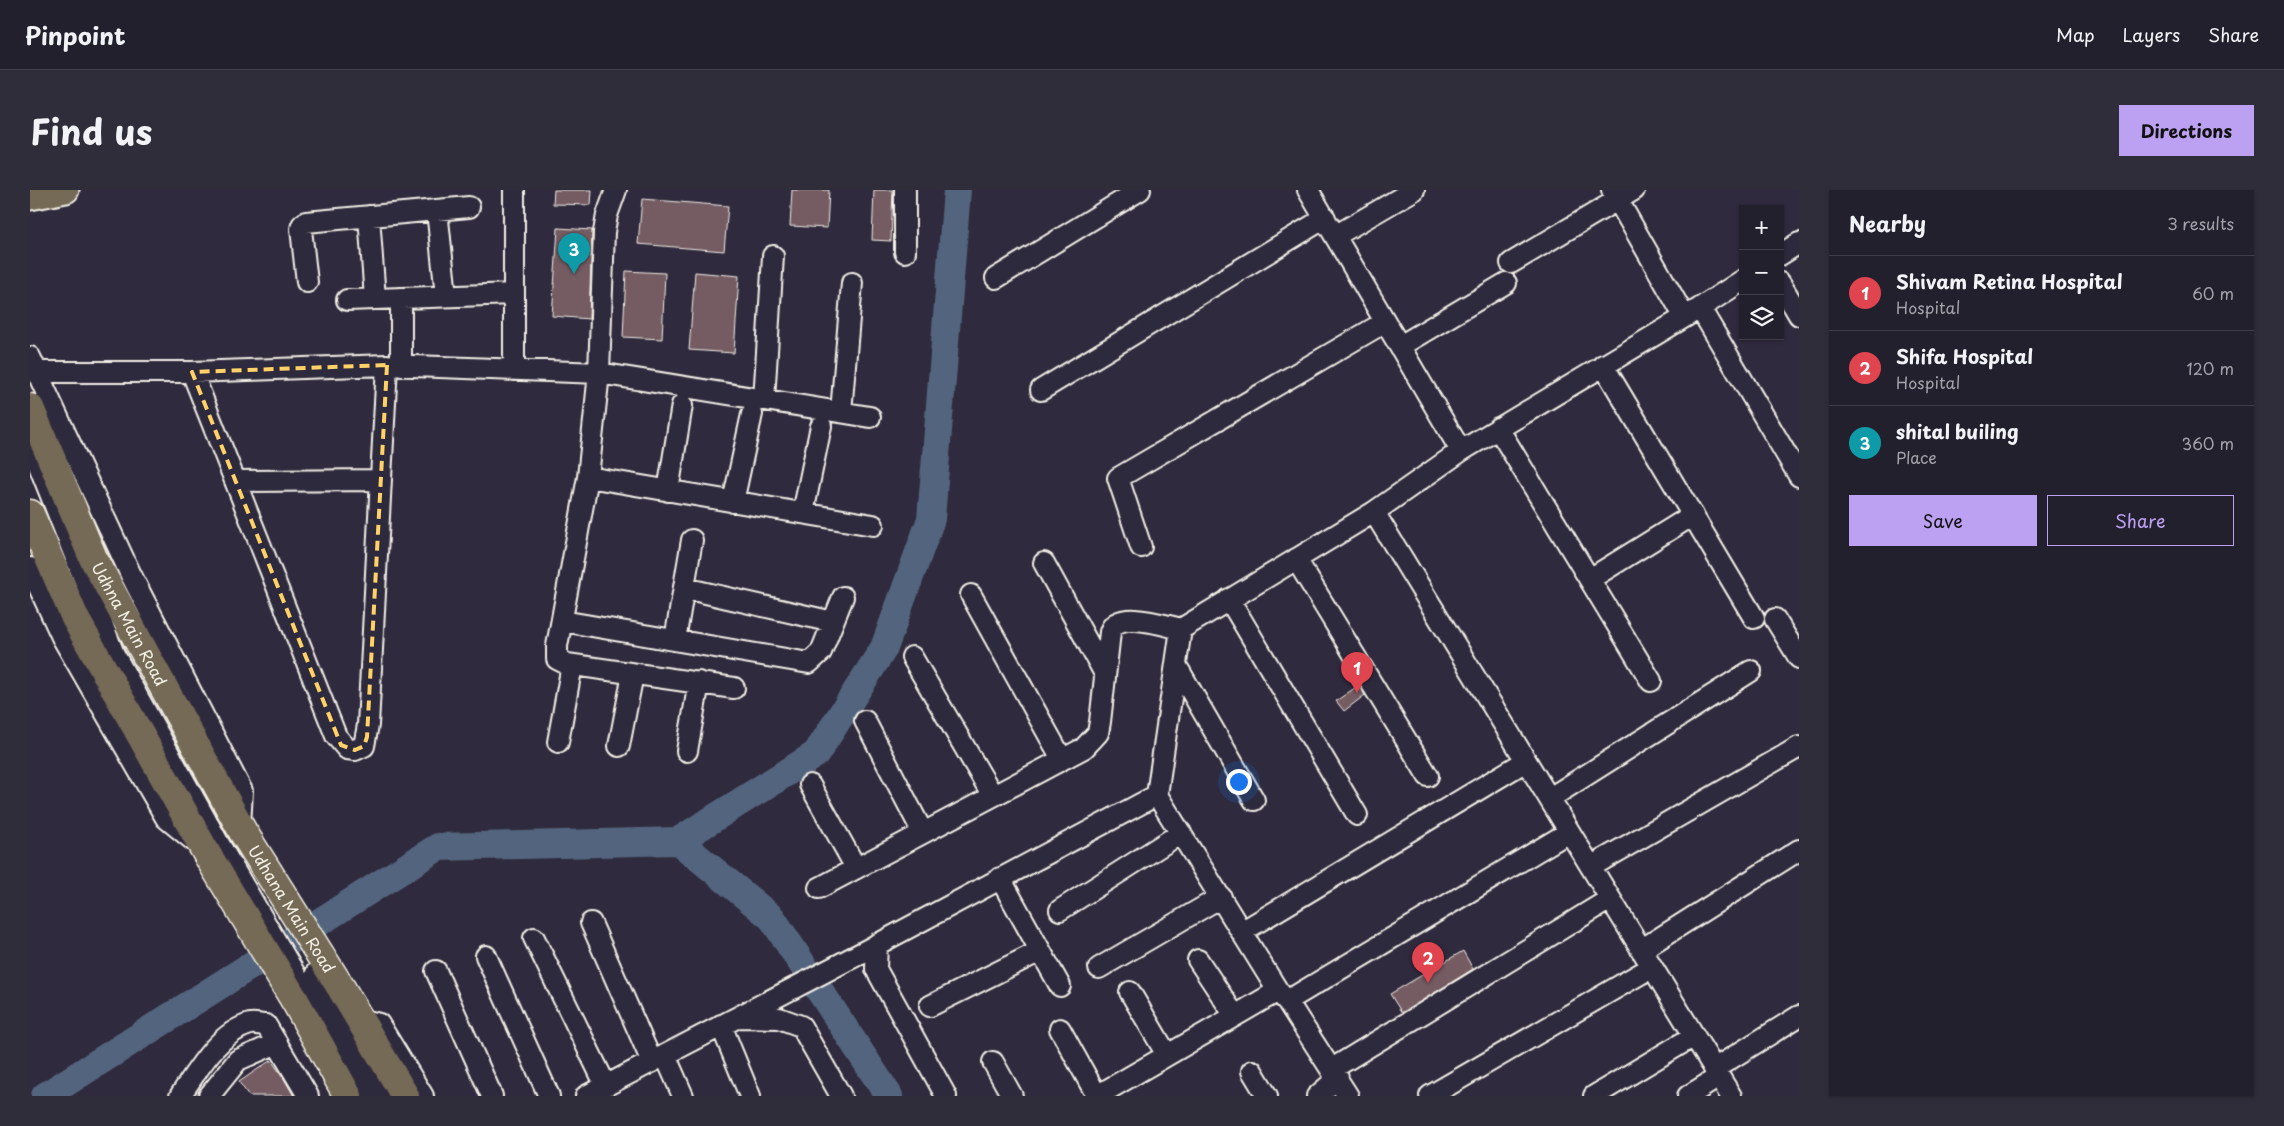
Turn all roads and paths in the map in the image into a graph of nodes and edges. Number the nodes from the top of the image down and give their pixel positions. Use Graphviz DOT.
graph roads {
  1 [pos="66,190"];
  2 [pos="514,190"];
  3 [pos="616,190"];
  4 [pos="906,190"];
  5 [pos="1140,190"];
  6 [pos="1308,190"];
  7 [pos="1414,190"];
  8 [pos="1621,193"];
  9 [pos="30,197"];
  10 [pos="469,207"];
  11 [pos="437,210"];
  12 [pos="369,216"];
  13 [pos="1325,218"];
  14 [pos="1335,236"];
  15 [pos="1799,243"];
  16 [pos="905,252"];
  17 [pos="1784,252"];
  18 [pos="773,256"];
  19 [pos="1511,263"];
  20 [pos="996,278"];
  21 [pos="307,282"];
  22 [pos="852,283"];
  23 [pos="1506,283"];
  24 [pos="1739,283"];
  25 [pos="1784,291"];
  26 [pos="514,294"];
  27 [pos="446,296"];
  28 [pos="401,298"];
  29 [pos="375,299"];
  30 [pos="347,300"];
  31 [pos="1692,312"];
  32 [pos="1799,315"];
  33 [pos="1385,322"];
  34 [pos="1400,346"];
  35 [pos="34,365"];
  36 [pos="394,365"];
  37 [pos="1603,365"];
  38 [pos="514,370"];
  39 [pos="192,372"];
  40 [pos="598,373"];
  41 [pos="1041,390"];
  42 [pos="682,405"];
  43 [pos="758,407"];
  44 [pos="30,408"];
  45 [pos="842,412"];
  46 [pos="870,417"];
  47 [pos="821,426"];
  48 [pos="1498,428"];
  49 [pos="30,443"];
  50 [pos="1461,451"];
  51 [pos="1799,476"];
  52 [pos="588,477"];
  53 [pos="382,480"];
  54 [pos="235,482"];
  55 [pos="668,490"];
  56 [pos="733,502"];
  57 [pos="1374,512"];
  58 [pos="803,513"];
  59 [pos="30,514"];
  60 [pos="1693,515"];
  61 [pos="872,525"];
  62 [pos="692,540"];
  63 [pos="1141,547"];
  64 [pos="1296,559"];
  65 [pos="1044,563"];
  66 [pos="30,568"];
  67 [pos="1590,579"];
  68 [pos="684,588"];
  69 [pos="971,595"];
  70 [pos="45,596"];
  71 [pos="843,597"];
  72 [pos="1229,599"];
  73 [pos="1754,618"];
  74 [pos="1775,619"];
  75 [pos="562,620"];
  76 [pos="833,622"];
  77 [pos="1181,628"];
  78 [pos="675,640"];
  79 [pos="1797,650"];
  80 [pos="912,657"];
  81 [pos="572,665"];
  82 [pos="1176,665"];
  83 [pos="1751,671"];
  84 [pos="633,674"];
  85 [pos="1105,674"];
  86 [pos="1651,681"];
  87 [pos="699,682"];
  88 [pos="734,688"];
  89 [pos="864,721"];
  90 [pos="558,742"];
  91 [pos="619,746"];
  92 [pos="1799,746"];
  93 [pos="687,751"];
  94 [pos="1062,759"];
  95 [pos="1526,761"];
  96 [pos="1428,776"];
  97 [pos="810,785"];
  98 [pos="1157,795"];
  99 [pos="993,796"];
  100 [pos="1550,798"];
  101 [pos="1254,800"];
  102 [pos="1357,815"];
  103 [pos="1569,832"];
  104 [pos="923,833"];
  105 [pos="1181,833"];
  106 [pos="224,839"];
  107 [pos="1799,850"];
  108 [pos="1592,866"];
  109 [pos="856,868"];
  110 [pos="1000,878"];
  111 [pos="819,888"];
  112 [pos="1221,897"];
  113 [pos="1610,899"];
  114 [pos="1060,910"];
  115 [pos="591,923"];
  116 [pos="1243,931"];
  117 [pos="534,938"];
  118 [pos="871,947"];
  119 [pos="1641,950"];
  120 [pos="1040,951"];
  121 [pos="486,956"];
  122 [pos="1198,960"];
  123 [pos="1652,967"];
  124 [pos="1099,968"];
  125 [pos="436,970"];
  126 [pos="1060,986"];
  127 [pos="1130,992"];
  128 [pos="318,994"];
  129 [pos="1282,996"];
  130 [pos="930,1006"];
  131 [pos="1235,1016"];
  132 [pos="1799,1016"];
  133 [pos="359,1019"];
  134 [pos="729,1021"];
  135 [pos="1060,1030"];
  136 [pos="1694,1036"];
  137 [pos="277,1042"];
  138 [pos="1167,1055"];
  139 [pos="659,1058"];
  140 [pos="993,1062"];
  141 [pos="1252,1071"];
  142 [pos="1716,1072"];
  143 [pos="1335,1073"];
  144 [pos="606,1086"];
  145 [pos="180,1096"];
  146 [pos="209,1096"];
  147 [pos="308,1096"];
  148 [pos="348,1096"];
  149 [pos="366,1096"];
  150 [pos="384,1096"];
  151 [pos="405,1096"];
  152 [pos="423,1096"];
  153 [pos="492,1096"];
  154 [pos="550,1096"];
  155 [pos="586,1096"];
  156 [pos="683,1096"];
  157 [pos="750,1096"];
  158 [pos="841,1096"];
  159 [pos="946,1096"];
  160 [pos="1012,1096"];
  161 [pos="1097,1096"];
  162 [pos="1267,1096"];
  163 [pos="1317,1096"];
  164 [pos="1348,1096"];
  165 [pos="1430,1096"];
  166 [pos="1594,1096"];
  167 [pos="1688,1096"];
  168 [pos="1731,1096"];
  1 -- 9 [label="main road"];
  2 -- 26 [label="street"];
  3 -- 40 [label="street"];
  4 -- 16 [label="street"];
  5 -- 20 [label="street"];
  6 -- 13 [label="street"];
  7 -- 14 [label="street"];
  8 -- 19 [label="street"];
  8 -- 31 [label="street"];
  10 -- 11 [label="street"];
  11 -- 12 [label="street"];
  11 -- 27 [label="street"];
  12 -- 21 [label="street"];
  12 -- 29 [label="street"];
  13 -- 14 [label="street"];
  13 -- 41 [label="street"];
  14 -- 33 [label="street"];
  15 -- 17 [label="street"];
  18 -- 43 [label="street"];
  22 -- 45 [label="street"];
  23 -- 34 [label="street"];
  24 -- 31 [label="street"];
  25 -- 32 [label="street"];
  26 -- 27 [label="street"];
  26 -- 38 [label="street"];
  27 -- 28 [label="street"];
  28 -- 29 [label="street"];
  28 -- 36 [label="street"];
  29 -- 30 [label="street"];
  31 -- 37 [label="street"];
  31 -- 51 [label="street"];
  33 -- 34 [label="street"];
  33 -- 63 [label="street"];
  34 -- 50 [label="street"];
  35 -- 39 [label="street"];
  35 -- 106 [label="street"];
  36 -- 38 [label="street"];
  36 -- 39 [label="street"];
  36 -- 53 [label="street"];
  37 -- 48 [label="street"];
  37 -- 60 [label="street"];
  38 -- 40 [label="street"];
  39 -- 54 [label="street"];
  40 -- 43 [label="street"];
  40 -- 52 [label="street"];
  42 -- 55 [label="street"];
  43 -- 45 [label="street"];
  43 -- 56 [label="street"];
  44 -- 106 [label="highway, Udhna Main Road"];
  45 -- 46 [label="street"];
  47 -- 58 [label="street"];
  48 -- 50 [label="street"];
  48 -- 67 [label="street"];
  49 -- 106 [label="street"];
  50 -- 57 [label="street"];
  52 -- 55 [label="street"];
  52 -- 75 [label="street"];
  53 -- 54 [label="street"];
  53 -- 54 [label="street"];
  55 -- 56 [label="street"];
  56 -- 58 [label="street"];
  57 -- 64 [label="street"];
  57 -- 95 [label="street"];
  58 -- 61 [label="street"];
  59 -- 70 [label="highway"];
  60 -- 67 [label="street"];
  60 -- 73 [label="street"];
  62 -- 68 [label="street"];
  64 -- 72 [label="street"];
  64 -- 96 [label="street"];
  65 -- 85 [label="street"];
  66 -- 70 [label="street"];
  67 -- 86 [label="street"];
  68 -- 76 [label="street"];
  68 -- 78 [label="street"];
  69 -- 94 [label="street"];
  70 -- 106 [label="highway"];
  71 -- 76 [label="street"];
  72 -- 77 [label="street"];
  72 -- 102 [label="street"];
  74 -- 79 [label="street"];
  75 -- 78 [label="street"];
  75 -- 81 [label="street"];
  76 -- 78 [label="street"];
  77 -- 82 [label="street"];
  77 -- 85 [label="street"];
  80 -- 99 [label="street"];
  81 -- 84 [label="street"];
  81 -- 90 [label="street"];
  82 -- 98 [label="street"];
  82 -- 101 [label="street"];
  83 -- 100 [label="street"];
  84 -- 87 [label="street"];
  84 -- 91 [label="street"];
  85 -- 94 [label="street"];
  87 -- 88 [label="street"];
  87 -- 93 [label="street"];
  89 -- 104 [label="street"];
  92 -- 108 [label="street"];
  94 -- 99 [label="street"];
  95 -- 100 [label="street"];
  95 -- 116 [label="street"];
  97 -- 109 [label="street"];
  98 -- 105 [label="street"];
  98 -- 110 [label="street"];
  99 -- 104 [label="street"];
  100 -- 103 [label="street"];
  103 -- 108 [label="street"];
  103 -- 129 [label="street"];
  104 -- 109 [label="street"];
  105 -- 112 [label="street"];
  105 -- 114 [label="street"];
  106 -- 128 [label="highway, Udhana Main Road"];
  106 -- 128 [label="highway"];
  107 -- 119 [label="street"];
  108 -- 113 [label="street"];
  109 -- 111 [label="street"];
  110 -- 118 [label="street"];
  110 -- 120 [label="street"];
  112 -- 116 [label="street"];
  112 -- 124 [label="street"];
  113 -- 119 [label="street"];
  113 -- 143 [label="street"];
  115 -- 139 [label="street"];
  116 -- 129 [label="street"];
  117 -- 144 [label="street"];
  118 -- 134 [label="street"];
  118 -- 159 [label="street"];
  119 -- 123 [label="street"];
  120 -- 126 [label="street"];
  120 -- 130 [label="street"];
  121 -- 154 [label="street"];
  122 -- 131 [label="street"];
  123 -- 136 [label="street"];
  123 -- 165 [label="street"];
  125 -- 153 [label="street"];
  127 -- 138 [label="street"];
  128 -- 133 [label="highway"];
  128 -- 148 [label="highway"];
  128 -- 149 [label="street"];
  128 -- 150 [label="street"];
  129 -- 131 [label="street"];
  129 -- 143 [label="street"];
  131 -- 138 [label="street"];
  132 -- 142 [label="street"];
  133 -- 151 [label="highway"];
  133 -- 152 [label="street"];
  134 -- 139 [label="street"];
  134 -- 157 [label="street"];
  134 -- 158 [label="street"];
  135 -- 161 [label="street"];
  136 -- 142 [label="street"];
  136 -- 166 [label="street"];
  137 -- 145 [label="street"];
  137 -- 146 [label="street"];
  137 -- 147 [label="street"];
  138 -- 161 [label="street"];
  139 -- 144 [label="street"];
  139 -- 156 [label="street"];
  140 -- 160 [label="street"];
  141 -- 162 [label="street"];
  142 -- 167 [label="street"];
  142 -- 168 [label="street"];
  143 -- 163 [label="street"];
  143 -- 164 [label="street"];
  144 -- 155 [label="street"];
}
